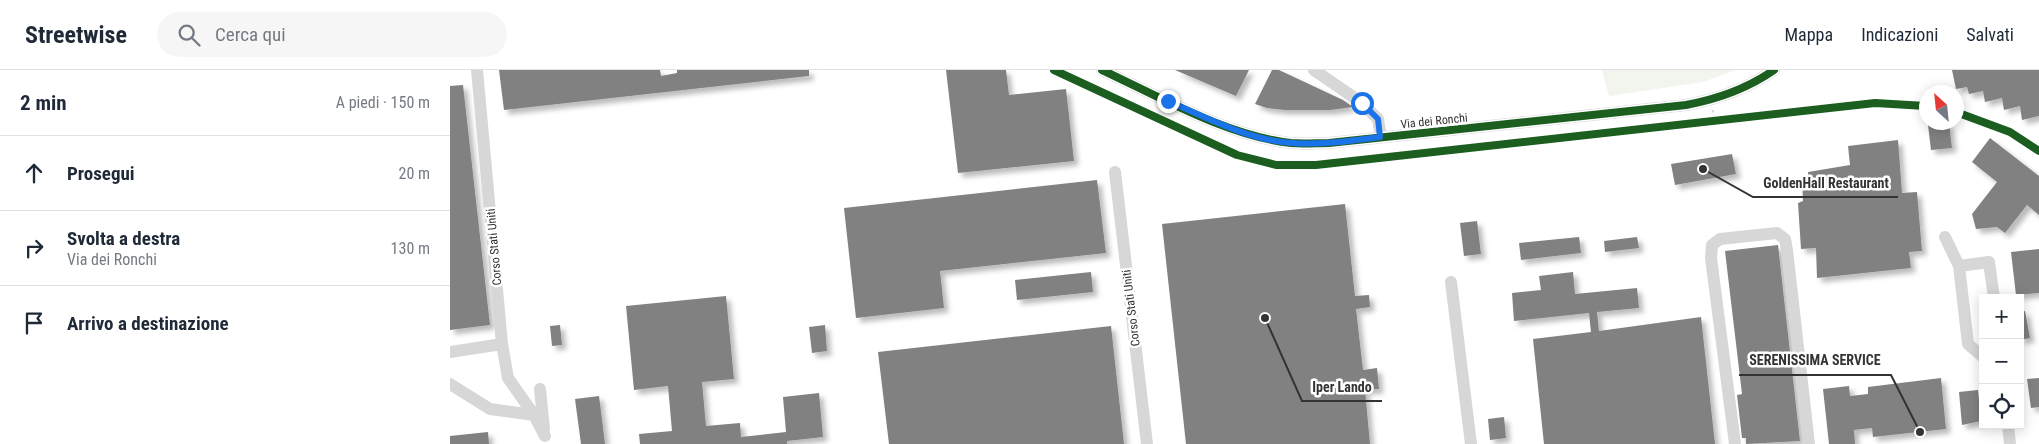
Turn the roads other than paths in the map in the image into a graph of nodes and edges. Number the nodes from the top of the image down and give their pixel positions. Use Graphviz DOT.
graph roads {
  1 [pos="477,70"];
  2 [pos="1102,70"];
  3 [pos="1314,70"];
  4 [pos="1774,70"];
  5 [pos="1380,137"];
  6 [pos="1115,172"];
  7 [pos="1945,237"];
  8 [pos="1959,266"];
  9 [pos="1451,282"];
  10 [pos="1993,294"];
  11 [pos="502,344"];
  12 [pos="450,352"];
  13 [pos="1979,354"];
  14 [pos="450,384"];
  15 [pos="540,389"];
  16 [pos="534,415"];
  17 [pos="2008,429"];
  18 [pos="546,440"];
  19 [pos="1147,444"];
  20 [pos="1471,444"];
  21 [pos="1735,444"];
  22 [pos="1809,444"];
  23 [pos="2010,444"];
  1 -- 11 [label="street, Corso Stati Uniti"];
  2 -- 5 [label="street, Via dei Ronchi"];
  3 -- 5 [label="street"];
  4 -- 5 [label="street, Via dei Ronchi"];
  6 -- 19 [label="street, Corso Stati Uniti"];
  7 -- 8 [label="street"];
  8 -- 10 [label="street"];
  8 -- 13 [label="street"];
  9 -- 20 [label="street"];
  11 -- 12 [label="street"];
  11 -- 16 [label="street, Corso Stati Uniti"];
  14 -- 16 [label="street"];
  15 -- 18 [label="street, Corso Stati Uniti"];
  16 -- 18 [label="street, Corso Stati Uniti"];
  17 -- 23 [label="street"];
  21 -- 22 [label="street"];
}
